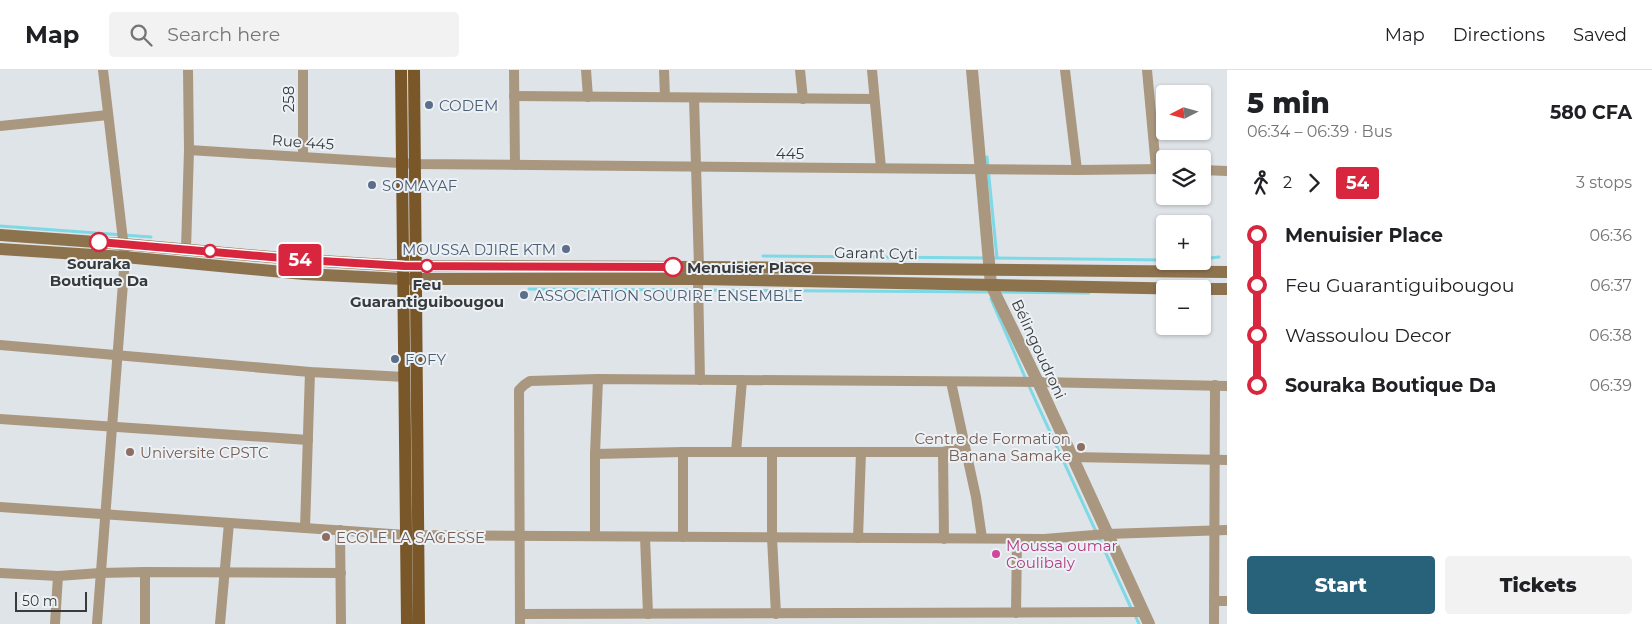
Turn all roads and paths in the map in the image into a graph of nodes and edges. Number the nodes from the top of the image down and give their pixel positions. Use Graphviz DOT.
graph roads {
  1 [pos="103,70"];
  2 [pos="188,70"];
  3 [pos="192,70"];
  4 [pos="303,70"];
  5 [pos="401,70"];
  6 [pos="414,70"];
  7 [pos="514,70"];
  8 [pos="586,70"];
  9 [pos="664,70"];
  10 [pos="800,70"];
  11 [pos="872,70"];
  12 [pos="972,70"];
  13 [pos="1065,70"];
  14 [pos="1147,70"];
  15 [pos="514,96"];
  16 [pos="588,97"];
  17 [pos="665,97"];
  18 [pos="694,98"];
  19 [pos="803,98"];
  20 [pos="874,99"];
  21 [pos="108,115"];
  22 [pos="0,126"];
  23 [pos="189,150"];
  24 [pos="1158,150"];
  25 [pos="303,157"];
  26 [pos="402,164"];
  27 [pos="415,164"];
  28 [pos="515,165"];
  29 [pos="696,167"];
  30 [pos="881,168"];
  31 [pos="981,169"];
  32 [pos="1156,169"];
  33 [pos="1077,170"];
  34 [pos="1211,170"];
  35 [pos="1227,171"];
  36 [pos="0,235"];
  37 [pos="123,244"];
  38 [pos="0,249"];
  39 [pos="186,249"];
  40 [pos="125,257"];
  41 [pos="410,266"];
  42 [pos="989,271"];
  43 [pos="1227,272"];
  44 [pos="698,273"];
  45 [pos="403,279"];
  46 [pos="416,280"];
  47 [pos="991,285"];
  48 [pos="1156,288"];
  49 [pos="1211,289"];
  50 [pos="1227,289"];
  51 [pos="0,345"];
  52 [pos="118,354"];
  53 [pos="310,372"];
  54 [pos="405,377"];
  55 [pos="598,379"];
  56 [pos="700,380"];
  57 [pos="742,380"];
  58 [pos="951,382"];
  59 [pos="1038,382"];
  60 [pos="1215,385"];
  61 [pos="1227,386"];
  62 [pos="0,419"];
  63 [pos="112,427"];
  64 [pos="308,440"];
  65 [pos="965,447"];
  66 [pos="684,452"];
  67 [pos="736,452"];
  68 [pos="772,452"];
  69 [pos="861,452"];
  70 [pos="943,452"];
  71 [pos="595,454"];
  72 [pos="1072,457"];
  73 [pos="1214,459"];
  74 [pos="1227,460"];
  75 [pos="0,507"];
  76 [pos="106,514"];
  77 [pos="229,523"];
  78 [pos="305,528"];
  79 [pos="340,530"];
  80 [pos="1214,530"];
  81 [pos="1227,530"];
  82 [pos="1107,534"];
  83 [pos="412,535"];
  84 [pos="520,536"];
  85 [pos="595,536"];
  86 [pos="645,537"];
  87 [pos="683,537"];
  88 [pos="772,538"];
  89 [pos="858,538"];
  90 [pos="982,538"];
  91 [pos="944,539"];
  92 [pos="1017,539"];
  93 [pos="145,572"];
  94 [pos="0,573"];
  95 [pos="100,573"];
  96 [pos="224,573"];
  97 [pos="341,573"];
  98 [pos="58,576"];
  99 [pos="1214,601"];
  100 [pos="1227,601"];
  101 [pos="1016,612"];
  102 [pos="1045,612"];
  103 [pos="1116,612"];
  104 [pos="1143,612"];
  105 [pos="900,613"];
  106 [pos="974,613"];
  107 [pos="648,614"];
  108 [pos="776,614"];
  109 [pos="520,619"];
  110 [pos="683,619"];
  111 [pos="757,619"];
  112 [pos="829,619"];
  113 [pos="54,624"];
  114 [pos="97,624"];
  115 [pos="144,624"];
  116 [pos="220,624"];
  117 [pos="341,624"];
  118 [pos="407,624"];
  119 [pos="419,624"];
  120 [pos="900,624"];
  121 [pos="974,624"];
  122 [pos="1046,624"];
  123 [pos="1116,624"];
  124 [pos="1149,624"];
  125 [pos="1214,624"];
  1 -- 21 [label="street"];
  2 -- 3 [label="street"];
  2 -- 23 [label="street"];
  4 -- 25 [label="street, 258"];
  5 -- 26 [label="main road"];
  6 -- 27 [label="main road"];
  7 -- 15 [label="street"];
  8 -- 16 [label="street"];
  9 -- 17 [label="street"];
  10 -- 19 [label="street"];
  11 -- 20 [label="street"];
  12 -- 31 [label="street, Bélingoudroni"];
  13 -- 33 [label="street"];
  14 -- 24 [label="street"];
  15 -- 16 [label="street"];
  15 -- 28 [label="street"];
  16 -- 17 [label="street"];
  17 -- 18 [label="street"];
  18 -- 19 [label="street"];
  18 -- 29 [label="street"];
  19 -- 20 [label="street"];
  20 -- 30 [label="street"];
  21 -- 22 [label="street"];
  21 -- 37 [label="street"];
  23 -- 25 [label="street, Rue 445"];
  23 -- 39 [label="street"];
  25 -- 26 [label="street, Rue 445"];
  26 -- 27 [label="street, Rue 445"];
  26 -- 41 [label="main road"];
  27 -- 28 [label="street, 445"];
  27 -- 41 [label="main road"];
  28 -- 29 [label="street, 445"];
  29 -- 30 [label="street, 445"];
  29 -- 44 [label="street"];
  30 -- 31 [label="street, 445"];
  31 -- 33 [label="street, 445"];
  31 -- 42 [label="street, Bélingoudroni"];
  32 -- 33 [label="street, 445"];
  34 -- 35 [label="street"];
  36 -- 37 [label="main road, Garant Cyti"];
  37 -- 39 [label="main road, Garant Cyti"];
  37 -- 40 [label="street"];
  38 -- 40 [label="main road, Garant Cyti"];
  39 -- 41 [label="main road, Garant Cyti"];
  40 -- 45 [label="main road, Garant Cyti"];
  40 -- 52 [label="street"];
  41 -- 44 [label="main road, Garant Cyti"];
  41 -- 45 [label="main road"];
  41 -- 46 [label="main road"];
  42 -- 43 [label="main road, Garant Cyti"];
  42 -- 44 [label="main road, Garant Cyti"];
  42 -- 47 [label="street, Bélingoudroni"];
  44 -- 46 [label="main road, Garant Cyti"];
  44 -- 47 [label="main road, Garant Cyti"];
  44 -- 56 [label="street"];
  45 -- 46 [label="main road, Garant Cyti"];
  45 -- 54 [label="main road"];
  46 -- 83 [label="main road"];
  47 -- 48 [label="main road, Garant Cyti"];
  47 -- 59 [label="street, Bélingoudroni"];
  49 -- 50 [label="main road"];
  51 -- 52 [label="street"];
  52 -- 53 [label="street"];
  52 -- 63 [label="street"];
  53 -- 54 [label="street"];
  53 -- 64 [label="street"];
  54 -- 83 [label="main road"];
  55 -- 56 [label="street"];
  55 -- 71 [label="street"];
  55 -- 84 [label="street"];
  56 -- 57 [label="street"];
  57 -- 58 [label="street"];
  57 -- 67 [label="street"];
  58 -- 59 [label="street"];
  58 -- 65 [label="street"];
  59 -- 60 [label="street"];
  59 -- 72 [label="street, Bélingoudroni"];
  60 -- 61 [label="street"];
  60 -- 73 [label="street"];
  62 -- 63 [label="street"];
  63 -- 64 [label="street"];
  63 -- 76 [label="street"];
  64 -- 78 [label="street"];
  65 -- 70 [label="street"];
  65 -- 90 [label="street"];
  66 -- 67 [label="street"];
  66 -- 71 [label="street"];
  66 -- 87 [label="street"];
  67 -- 68 [label="street"];
  68 -- 69 [label="street"];
  68 -- 88 [label="street"];
  69 -- 70 [label="street"];
  69 -- 89 [label="street"];
  70 -- 91 [label="street"];
  71 -- 85 [label="street"];
  72 -- 73 [label="street"];
  72 -- 82 [label="street, Bélingoudroni"];
  73 -- 74 [label="street"];
  73 -- 80 [label="street"];
  75 -- 76 [label="street"];
  76 -- 77 [label="street"];
  76 -- 95 [label="street"];
  77 -- 78 [label="street"];
  77 -- 96 [label="street"];
  78 -- 79 [label="street"];
  79 -- 83 [label="street"];
  79 -- 97 [label="street"];
  80 -- 81 [label="street"];
  80 -- 82 [label="street"];
  80 -- 99 [label="street"];
  82 -- 92 [label="street"];
  82 -- 104 [label="street, Bélingoudroni"];
  83 -- 84 [label="street"];
  83 -- 118 [label="main road"];
  83 -- 119 [label="main road"];
  84 -- 85 [label="street"];
  84 -- 109 [label="street"];
  85 -- 86 [label="street"];
  86 -- 87 [label="street"];
  86 -- 107 [label="street"];
  87 -- 88 [label="street"];
  88 -- 89 [label="street"];
  88 -- 108 [label="street"];
  89 -- 91 [label="street"];
  90 -- 91 [label="street"];
  90 -- 92 [label="street"];
  92 -- 101 [label="street"];
  93 -- 95 [label="street"];
  93 -- 96 [label="street"];
  93 -- 115 [label="street"];
  94 -- 98 [label="street"];
  95 -- 98 [label="street"];
  95 -- 114 [label="street"];
  96 -- 97 [label="street"];
  96 -- 116 [label="street"];
  97 -- 117 [label="street"];
  98 -- 113 [label="street"];
  99 -- 100 [label="street"];
  99 -- 125 [label="street"];
  101 -- 102 [label="street"];
  101 -- 106 [label="street"];
  102 -- 103 [label="street"];
  102 -- 122 [label="street"];
  103 -- 104 [label="street"];
  103 -- 123 [label="street"];
  104 -- 124 [label="street, Bélingoudroni"];
  105 -- 106 [label="street"];
  105 -- 112 [label="street"];
  105 -- 120 [label="street"];
  106 -- 121 [label="street"];
  107 -- 109 [label="street"];
  107 -- 110 [label="street"];
  108 -- 111 [label="street"];
  108 -- 112 [label="street"];
  110 -- 111 [label="street"];
}
